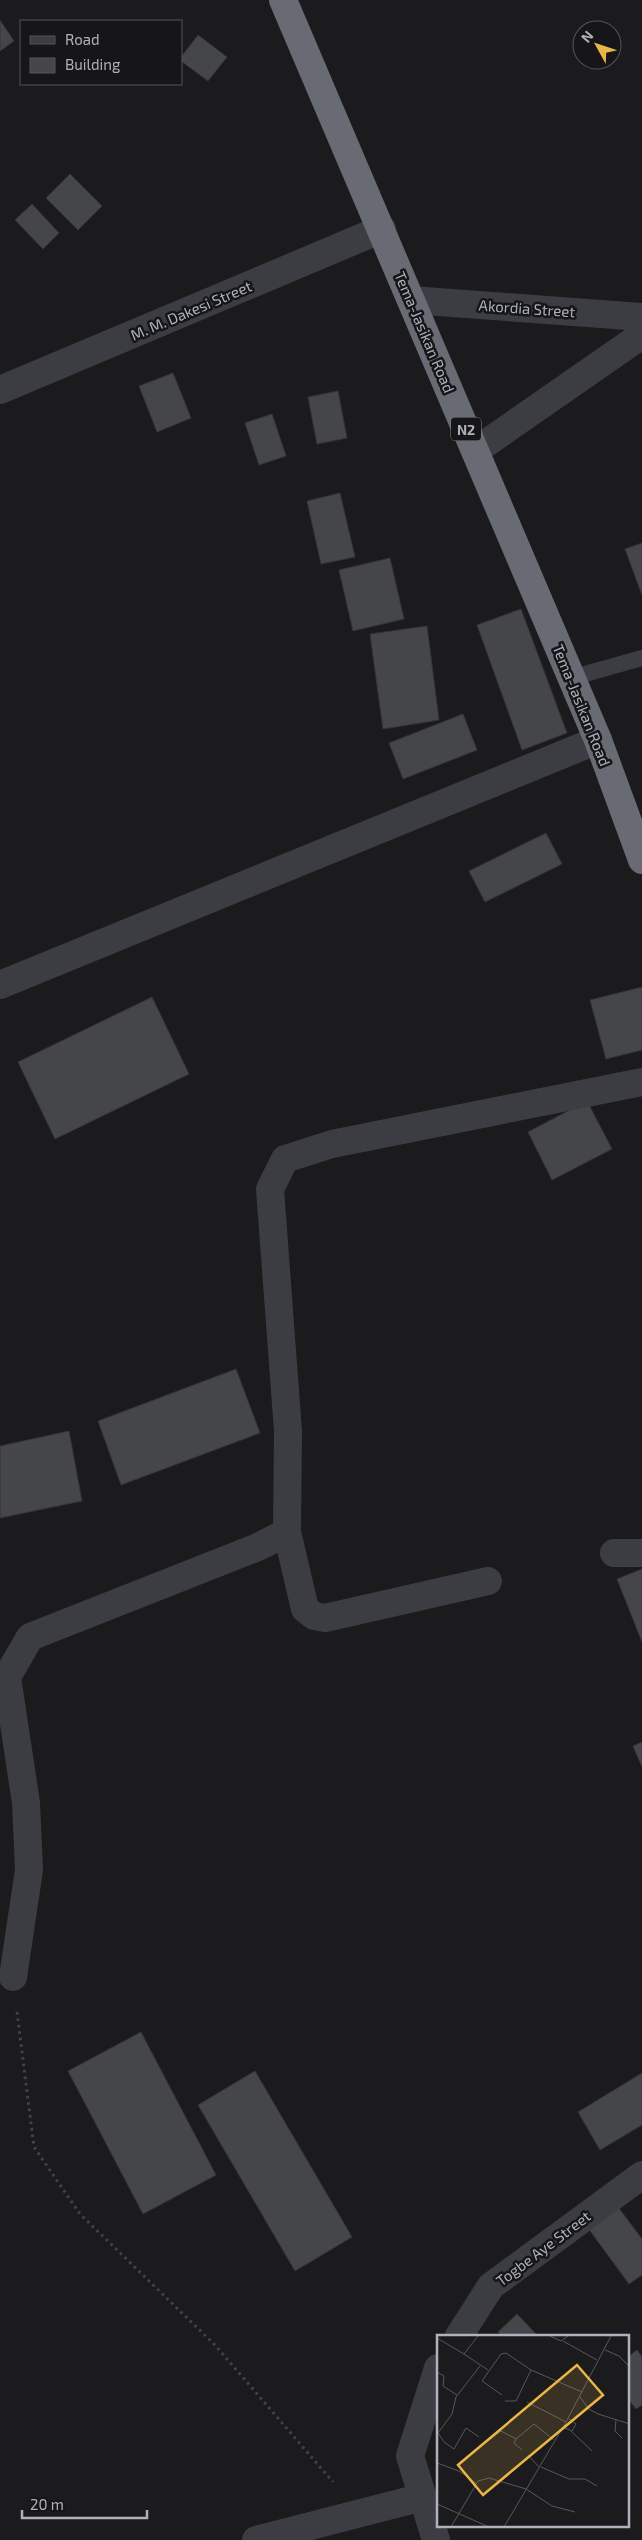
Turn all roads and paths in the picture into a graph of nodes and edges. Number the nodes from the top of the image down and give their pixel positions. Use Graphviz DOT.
graph roads {
  1 [pos="283,0"];
  2 [pos="382,229"];
  3 [pos="411,300"];
  4 [pos="642,317"];
  5 [pos="642,336"];
  6 [pos="0,390"];
  7 [pos="476,451"];
  8 [pos="642,658"];
  9 [pos="571,678"];
  10 [pos="598,740"];
  11 [pos="639,843"];
  12 [pos="0,984"];
  13 [pos="642,1082"];
  14 [pos="288,1532"];
  15 [pos="614,1553"];
  16 [pos="642,1553"];
  17 [pos="488,1580"];
  18 [pos="13,1977"];
  19 [pos="642,2175"];
  20 [pos="460,2335"];
  21 [pos="437,2371"];
  22 [pos="422,2497"];
  23 [pos="360,2513"];
  24 [pos="256,2540"];
  25 [pos="436,2540"];
  1 -- 2 [label="highway, Tema-Jasikan Road / N2"];
  2 -- 3 [label="highway, Tema-Jasikan Road / N2"];
  2 -- 6 [label="street, M. M. Dakesi Street"];
  3 -- 4 [label="street, Akordia Street"];
  3 -- 7 [label="highway, Tema-Jasikan Road / N2"];
  5 -- 7 [label="street"];
  7 -- 9 [label="highway, Tema-Jasikan Road / N2"];
  8 -- 9 [label="lane"];
  9 -- 10 [label="highway, Tema-Jasikan Road / N2"];
  10 -- 11 [label="highway, Tema-Jasikan Road / N2"];
  10 -- 12 [label="street"];
  13 -- 14 [label="street"];
  14 -- 17 [label="street"];
  14 -- 18 [label="street"];
  15 -- 16 [label="street"];
  18 -- 23 [label="path"];
  19 -- 20 [label="street, Togbe Aye Street"];
  21 -- 22 [label="street"];
  22 -- 23 [label="street"];
  22 -- 25 [label="street"];
  23 -- 24 [label="street"];
}
